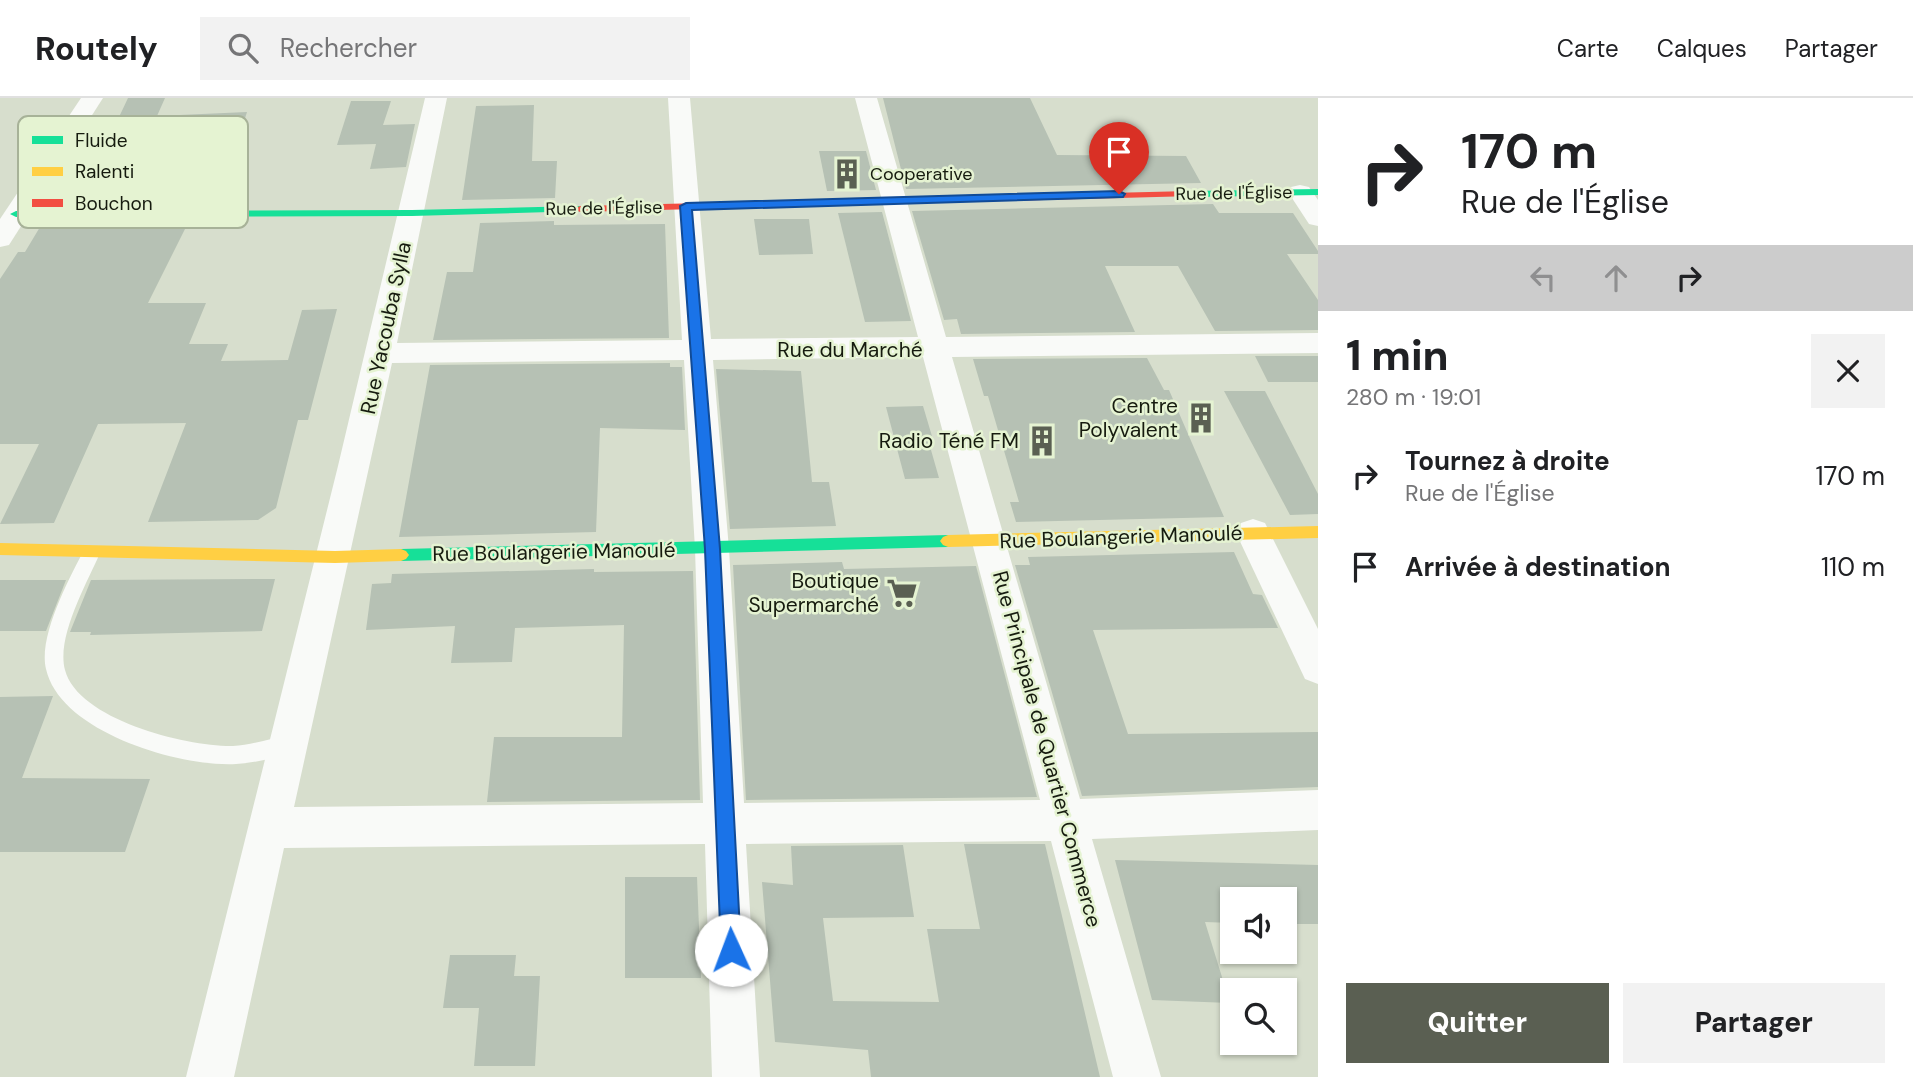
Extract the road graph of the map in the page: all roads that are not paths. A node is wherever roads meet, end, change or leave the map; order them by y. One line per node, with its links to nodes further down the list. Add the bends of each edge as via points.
1 (92, 98): 5 (street)
2 (436, 98): 12 (street, Rue Yacouba Sylla)
3 (680, 98): 8 (street)
4 (866, 98): 7 (street, Rue Principale de Quartier Commerce)
5 (80, 116)
6 (1309, 192): 7 (street, Rue de l'Église); 13 (street)
7 (894, 202): 8 (street, Rue de l'Église); 16 (street, Rue Principale de Quartier Commerce)
8 (686, 206): 12 (street, Rue de l'Église); 17 (street)
9 (18, 211): 10 (street)
10 (16, 214): 14 (street)
11 (248, 214): 12 (street, Rue de l'Église)
12 (412, 214): 18 (street, Rue Yacouba Sylla)
13 (1318, 218)
14 (0, 239)
15 (1318, 343): 16 (street, Rue du Marché)
16 (936, 349): 17 (street, Rue du Marché); 21 (street, Rue Principale de Quartier Commerce)
17 (696, 351): 18 (street, Rue du Marché); 23 (street)
18 (381, 353): 25 (street, Rue Yacouba Sylla)
19 (1318, 532): 20 (street, Rue Boulangerie Manoulé)
20 (1253, 533): 21 (street, Rue Boulangerie Manoulé); 26 (street)
21 (989, 541): 23 (street, Rue Boulangerie Manoulé); 29 (street, Rue Principale de Quartier Commerce)
22 (0, 549): 24 (street, Rue Boulangerie Manoulé)
23 (712, 549): 25 (street, Rue Boulangerie Manoulé); 30 (street)
24 (91, 552): 25 (street, Rue Boulangerie Manoulé); 27 (lane, via 59,626 55,670 71,700 104,723 186,749 232,755)
25 (334, 557): 27 (street, Rue Yacouba Sylla)
26 (1318, 667)
27 (286, 745): 31 (street, Rue Yacouba Sylla)
28 (1318, 810): 29 (street)
29 (1066, 820): 30 (street); 34 (street, Rue Principale de Quartier Commerce)
30 (726, 824): 31 (street); 33 (street)
31 (268, 828): 32 (street, Rue Yacouba Sylla)
32 (210, 1077)
33 (736, 1077)
34 (1137, 1077)

